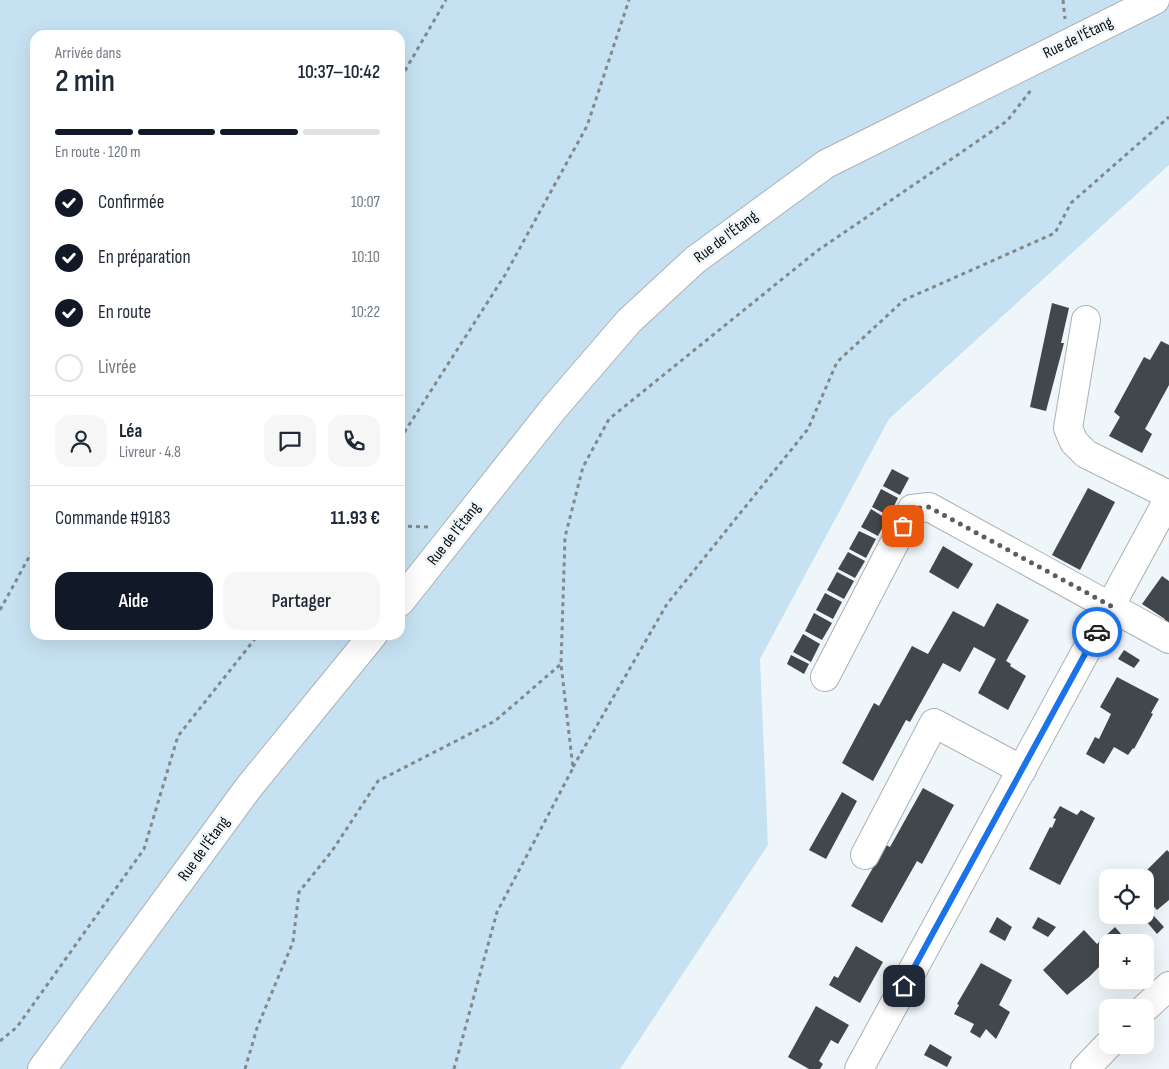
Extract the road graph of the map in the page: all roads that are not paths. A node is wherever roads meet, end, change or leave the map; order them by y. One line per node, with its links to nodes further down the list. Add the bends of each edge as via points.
1 (1155, 0): 4 (street, Rue de l'Étang, via 826,164 695,260 629,321 554,408)
2 (1086, 320): 3 (street, via 1068,428 1074,442 1086,454)
3 (1169, 496): 5 (street)
4 (405, 596)
5 (1111, 606): 6 (street); 8 (street, via 929,507 912,509); 9 (street)
6 (1169, 639)
7 (369, 640): 14 (street, Rue de l'Étang, via 249,787)
8 (825, 677)
9 (1022, 770): 10 (street, via 934,723); 15 (street)
10 (865, 855)
11 (1169, 986): 12 (street)
12 (1154, 1000)
13 (1099, 1054): 16 (street)
14 (42, 1069)
15 (859, 1069)
16 (1085, 1069)

